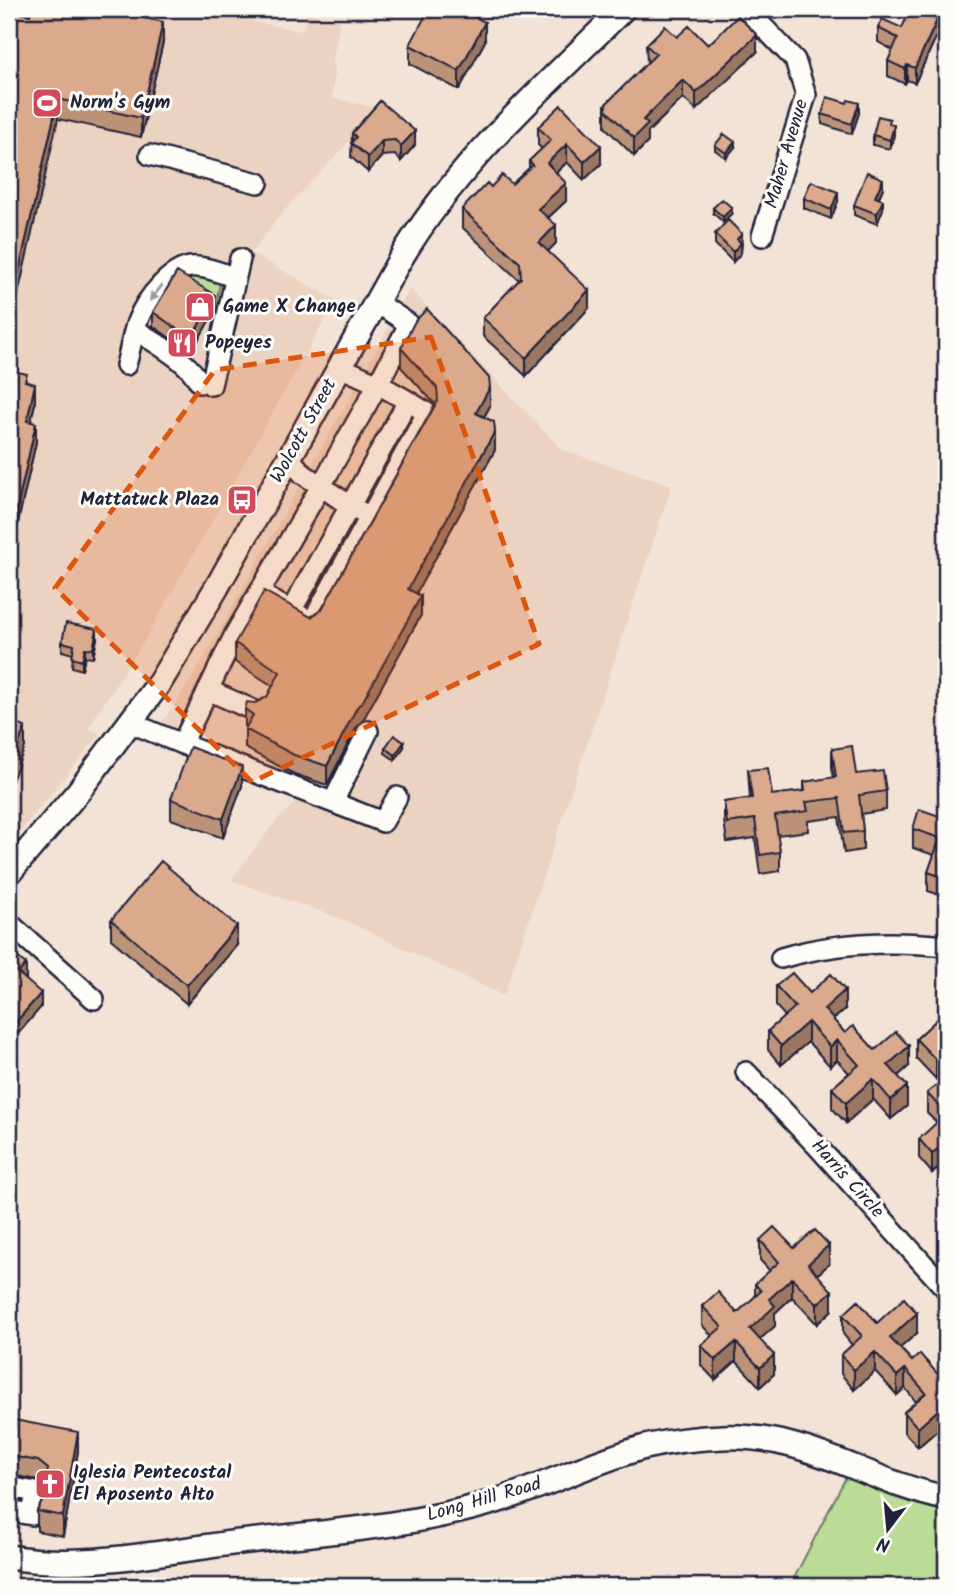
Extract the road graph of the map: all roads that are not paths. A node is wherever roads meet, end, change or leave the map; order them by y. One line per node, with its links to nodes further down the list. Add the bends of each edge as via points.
1 (623, 9): 6 (main road, Wolcott Street, via 455,179 421,225)
2 (746, 9): 5 (street, Maher Avenue, via 795,60 806,95)
3 (150, 155): 4 (street)
4 (258, 183)
5 (762, 236)
6 (376, 302): 9 (main road, Wolcott Street); 10 (street, via 409,324)
7 (135, 329): 7 (street, one-way to 7, via 205,384 238,269 184,267 168,277 142,310); 8 (street)
8 (126, 365)
9 (340, 367): 10 (street); 12 (main road, Wolcott Street)
10 (378, 384): 11 (street); 13 (street)
11 (408, 401): 14 (street); 15 (street, via 427,413)
12 (289, 458): 13 (street); 20 (main road, Wolcott Street, via 181,648)
13 (321, 486): 14 (street); 16 (street)
14 (350, 506): 15 (street); 17 (street)
15 (370, 517): 17 (street, via 312,622)
16 (259, 593): 17 (street); 18 (street)
17 (291, 611)
18 (208, 690): 19 (street); 22 (street)
19 (253, 710)
20 (131, 723): 22 (street); 25 (main road, Wolcott Street)
21 (368, 731): 24 (street)
22 (182, 744): 24 (street)
23 (397, 797): 24 (street, via 383,822)
24 (333, 802)
25 (9, 873)
26 (9, 923): 29 (street)
27 (946, 946): 28 (street, via 861,943)
28 (781, 958)
29 (94, 999)
30 (746, 1072): 31 (street, Harris Circle)
31 (946, 1289)
32 (9, 1487): 34 (street, via 36,1492 32,1515)
33 (946, 1498): 35 (main road, Long Hill Road, via 801,1447 745,1438 706,1438 632,1451 503,1499 434,1517 110,1558 51,1561)
34 (9, 1511)
35 (9, 1557)

